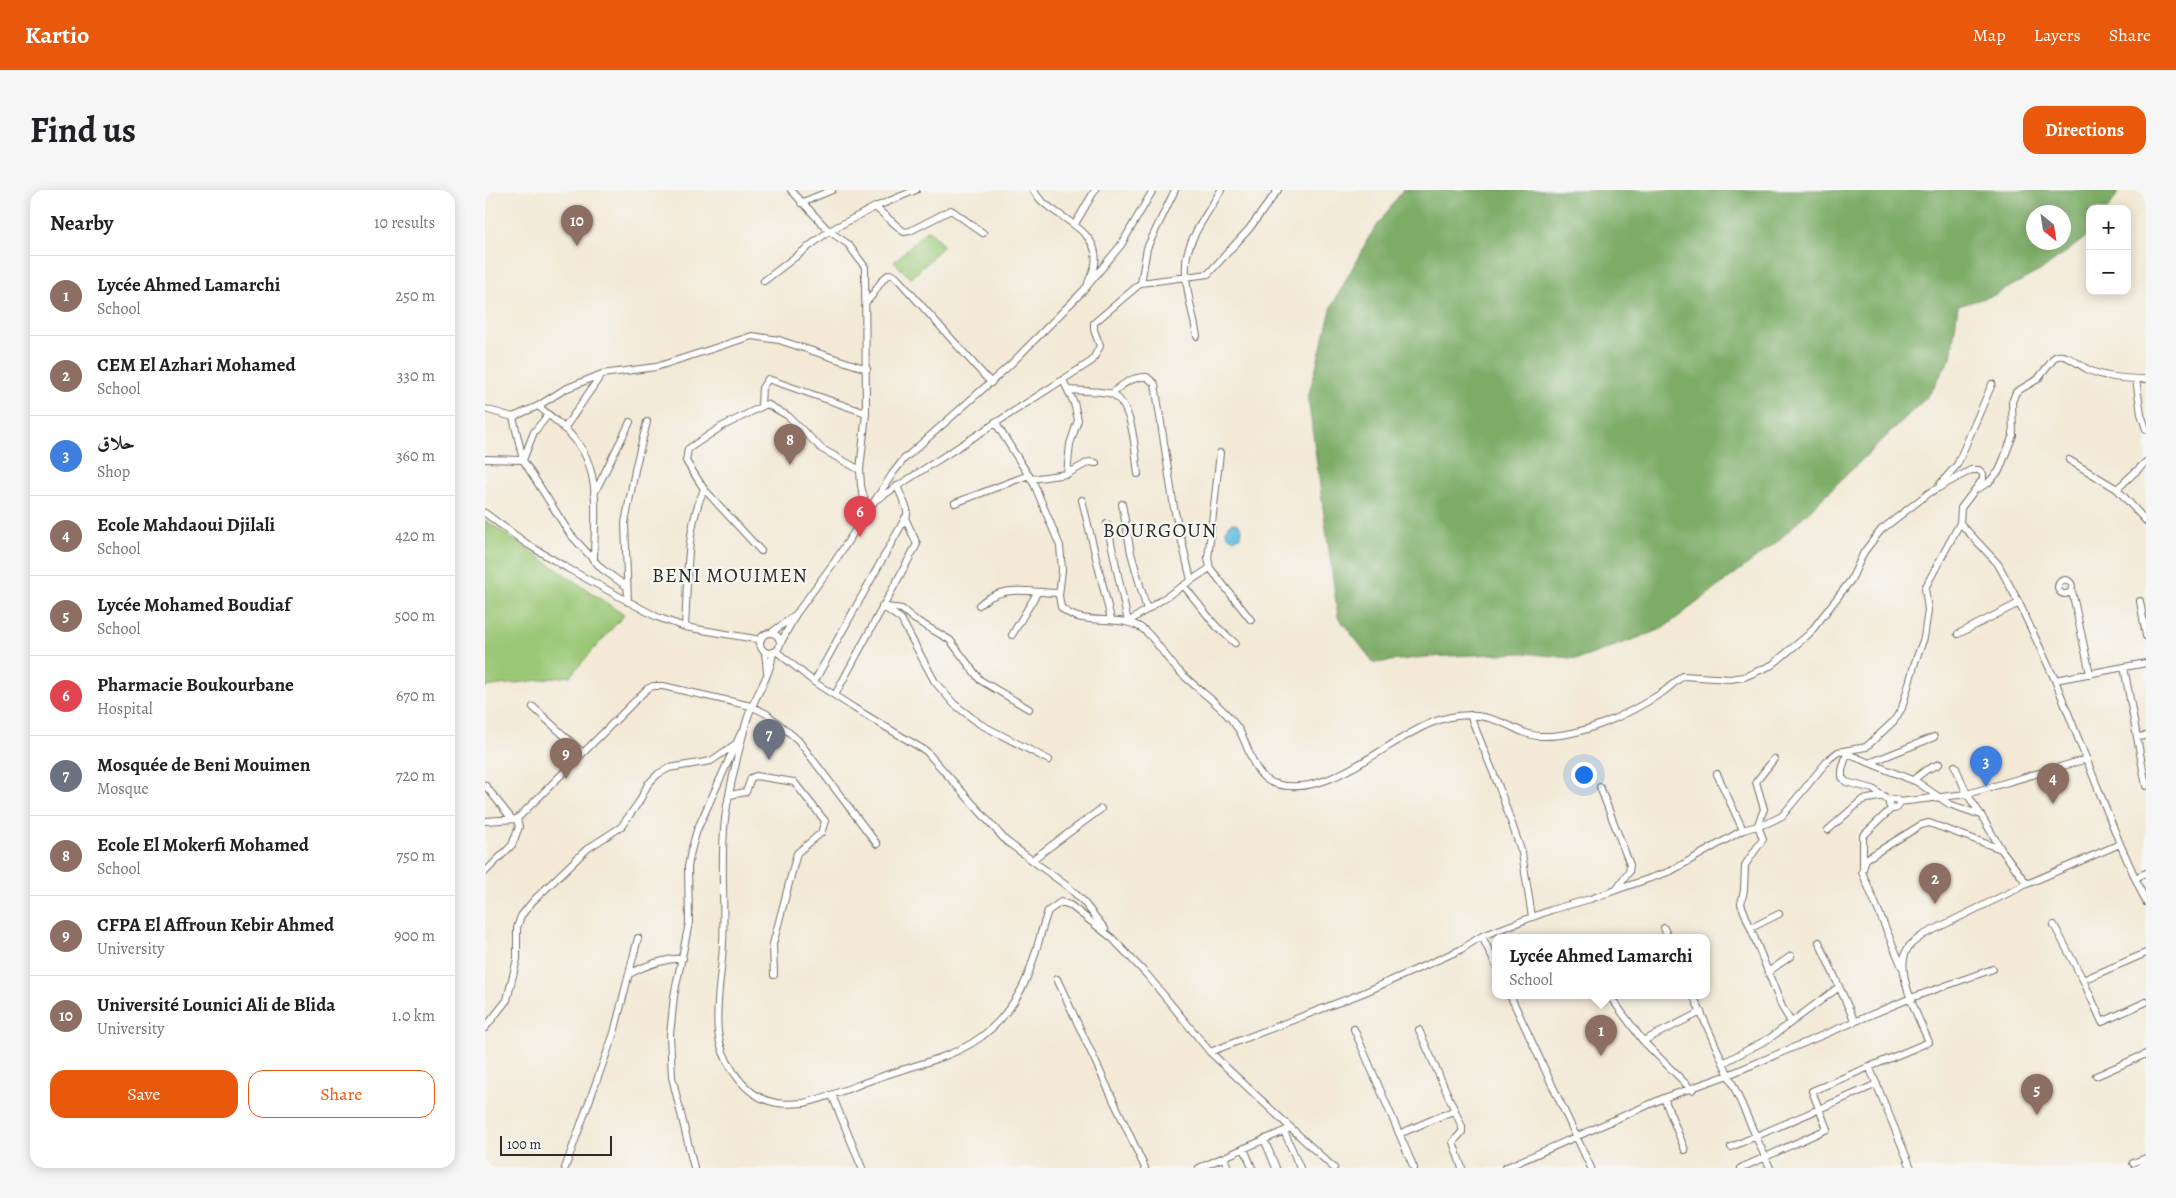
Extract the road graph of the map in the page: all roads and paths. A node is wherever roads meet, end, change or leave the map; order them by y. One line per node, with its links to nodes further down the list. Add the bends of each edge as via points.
1 (791, 190): 10 (street)
2 (832, 190): 10 (street)
3 (916, 190): 11 (street)
4 (1033, 190): 12 (street, via 1042,202)
5 (1095, 190): 12 (street)
6 (1152, 190): 18 (street, via 1125,240)
7 (1175, 190): 17 (street, via 1147,248)
8 (1221, 190): 15 (street, via 1191,245)
9 (1278, 190): 15 (street, via 1249,229 1208,274)
10 (801, 202): 13 (street)
11 (875, 207): 13 (street); 14 (street, via 903,232 951,210)
12 (1075, 224): 18 (street, via 1088,238 1095,254 1095,264)
13 (829, 231): 16 (street); 19 (street, via 848,244 865,267)
14 (983, 233)
15 (1186, 278): 17 (street); 20 (street)
16 (764, 282)
17 (1141, 283): 25 (street, via 1096,319 1093,326 1099,346 1097,354 1087,366)
18 (1086, 288): 26 (street)
19 (866, 302): 21 (street); 26 (street, via 874,296 885,277 890,274 896,277)
20 (1197, 336)
21 (867, 369): 22 (street, via 761,335 744,337 648,369); 33 (street)
22 (602, 374): 30 (street, via 565,389); 39 (street)
23 (2136, 379): 24 (street); 40 (street); 55 (street, via 2094,372 2065,356 2055,357 2038,379 2016,392 2012,402 2013,435 1999,471 1989,483)
24 (2146, 379)
25 (1063, 380): 28 (street); 38 (street)
26 (991, 383): 58 (street, via 905,459)
27 (1992, 384): 52 (street, via 1957,465)
28 (1069, 390): 29 (street); 48 (street, via 1078,420 1070,444)
29 (1111, 394): 49 (street, via 1128,414); 70 (street, via 1136,378 1147,377 1155,384 1174,508)
30 (538, 406): 34 (street); 35 (street)
31 (761, 406): 33 (street, via 762,388 768,379); 47 (street, via 773,406 822,448); 53 (street, via 721,427 689,450 686,461)
32 (485, 409): 35 (street)
33 (866, 414): 47 (street)
34 (548, 415): 39 (street); 43 (street, via 534,432)
35 (513, 417): 43 (street)
36 (630, 422): 56 (street)
37 (647, 422): 71 (street, via 625,523)
38 (995, 422): 50 (street); 51 (street)
39 (564, 428): 56 (street, via 586,456)
40 (2146, 429)
41 (1220, 453): 69 (street, via 1208,558)
42 (485, 459): 43 (street)
43 (523, 460): 68 (street, via 577,544)
44 (2069, 460): 54 (street)
45 (2146, 462): 54 (street)
46 (1096, 463): 48 (street, via 1089,462)
47 (860, 470): 61 (street)
48 (1067, 474): 50 (street)
49 (1138, 474)
50 (1030, 477): 59 (street); 75 (street, via 1059,546 1062,570)
51 (897, 486): 58 (street); 64 (street, via 907,510)
52 (1936, 488): 55 (street, via 1971,470 1979,470 1983,479); 103 (street, via 1881,530 1851,580 1809,634 1759,672 1730,679 1683,676 1663,692 1611,720 1569,735 1532,735 1491,718)
53 (704, 489): 67 (street); 86 (street, via 691,527)
54 (2117, 489): 63 (street)
55 (1974, 490): 65 (street, via 1961,508)
56 (594, 495): 68 (street)
57 (1082, 500): 83 (street)
58 (873, 502): 61 (street)
59 (955, 504)
60 (1121, 504): 81 (street)
61 (867, 510): 82 (street)
62 (485, 513): 77 (street, via 527,544)
63 (2144, 517)
64 (905, 518): 80 (street, via 917,544); 98 (street)
65 (1960, 523): 78 (street, via 1998,564); 109 (street, via 1925,588 1928,610 1925,638 1902,708 1894,721 1866,747)
66 (1107, 524): 85 (street)
67 (761, 551)
68 (594, 560): 71 (street)
69 (1210, 568): 70 (street); 84 (street)
70 (1191, 580): 72 (street)
71 (626, 586): 77 (street)
72 (1184, 586): 81 (street); 92 (street, via 1216,626)
73 (2072, 591): 96 (street)
74 (1037, 593): 75 (street); 79 (street, via 999,592 989,595); 89 (street)
75 (1059, 593): 83 (street, via 1059,602 1065,611 1087,618)
76 (2140, 601): 90 (street)
77 (628, 602): 86 (street)
78 (2019, 603): 88 (street); 97 (street)
79 (979, 604)
80 (882, 606): 99 (street); 102 (street, via 902,609 951,640 980,680); 114 (street, via 901,619 935,682 954,704 980,724)
81 (1147, 610): 85 (street)
82 (796, 614): 87 (street); 93 (street)
83 (1111, 619): 85 (street)
84 (1251, 620)
85 (1129, 622): 103 (street, via 1145,631 1179,671 1222,707 1245,741 1259,773 1272,782 1284,785 1317,783 1432,723)
86 (685, 627): 91 (street)
87 (771, 633): 91 (street); 93 (street, via 778,637)
88 (1958, 634)
89 (1013, 635)
90 (2146, 636)
91 (761, 640): 93 (street, via 761,646)
92 (1235, 643)
93 (773, 650): 98 (street); 100 (street)
94 (2146, 663): 95 (street)
95 (2124, 667): 96 (street); 107 (street)
96 (2089, 674): 97 (street)
97 (2055, 680): 113 (street)
98 (815, 682): 99 (street)
99 (835, 696): 138 (street, via 926,751 985,820)
100 (751, 706): 104 (street); 110 (street, via 653,686); 135 (street, via 791,732)
101 (533, 707): 110 (street)
102 (1029, 709)
103 (1470, 715): 147 (street, via 1522,853)
104 (746, 723): 108 (street); 124 (street)
105 (1934, 736): 115 (street)
106 (2146, 736): 107 (street)
107 (2137, 737): 121 (street)
108 (737, 743): 159 (street, via 697,830 691,851 688,867 689,923); 176 (street, via 711,761 669,768 658,774 621,827 587,849 533,901 521,916 517,928 517,959 507,1000)
109 (1838, 752): 111 (street); 132 (street, via 1818,771 1782,816)
110 (583, 753): 130 (street)
111 (1847, 753): 115 (street); 125 (street, via 1842,770 1846,782 1873,789)
112 (1774, 759): 132 (street, via 1756,782 1764,809)
113 (2087, 759): 123 (street); 136 (street)
114 (1049, 760)
115 (1871, 762): 119 (street)
116 (1939, 764): 119 (street)
117 (1955, 766): 123 (street)
118 (1717, 774): 133 (street)
119 (1913, 780): 126 (street)
120 (485, 785): 130 (street)
121 (2146, 786)
122 (1601, 787): 144 (street, via 1630,865 1626,877)
123 (1967, 794): 126 (street); 129 (street)
124 (730, 795): 164 (street, via 746,792 751,778 756,776 789,781 796,785 825,821 821,833 797,853 773,944); 188 (street, via 725,819 723,944 717,1009 722,1049 748,1089 766,1100 784,1104 804,1103)
125 (1884, 796): 127 (street); 134 (street, via 1862,800)
126 (1938, 796): 127 (street, via 1899,802 1897,808); 129 (street, via 1949,804)
127 (1891, 805): 139 (street, via 1863,836)
128 (1101, 809): 138 (street)
129 (1981, 814): 137 (street)
130 (514, 819): 131 (street); 140 (street, via 519,827 512,846)
131 (485, 821)
132 (1757, 826): 133 (street); 150 (street, via 1763,839 1745,865 1741,904)
133 (1743, 830): 144 (street, via 1671,870)
134 (1828, 830)
135 (877, 844)
136 (2120, 844): 142 (street); 143 (street)
137 (2001, 849): 139 (street, via 1929,823 1871,854); 143 (street)
138 (1032, 860): 154 (street, via 1082,900)
139 (1863, 865): 160 (street, via 1862,872)
140 (485, 872)
141 (2146, 873): 142 (street)
142 (2135, 878): 145 (street)
143 (2027, 884): 160 (street, via 1923,935 1908,947)
144 (1615, 890): 147 (street)
145 (2146, 902)
146 (1779, 914): 150 (street)
147 (1532, 917): 152 (street)
148 (2054, 924): 166 (street)
149 (1664, 928): 151 (street)
150 (1751, 928): 162 (street)
151 (1667, 934)
152 (1482, 936): 158 (street); 180 (street, via 1461,950 1363,993)
153 (638, 938): 163 (street)
154 (1112, 938): 180 (street, via 1148,976); 188 (street, via 1071,905 1061,902 1054,905 1048,911 1031,969 1020,992 989,1030 952,1055)
155 (1819, 942): 167 (street)
156 (2146, 952): 166 (street)
157 (1791, 956): 162 (street)
158 (1492, 957)
159 (683, 958): 163 (street, via 648,964); 205 (street, via 669,1035 671,1077)
160 (1903, 969): 168 (street)
161 (1993, 969): 168 (street)
162 (1768, 972): 174 (street)
163 (629, 974): 204 (street, via 614,1033)
164 (774, 975)
165 (1057, 979): 207 (street)
166 (2083, 980): 172 (street, via 2101,1022)
167 (1839, 987): 174 (street); 175 (street)
168 (1911, 998): 175 (street); 183 (street, via 1929,1042)
169 (1512, 999): 194 (street)
170 (1612, 999): 179 (street)
171 (1695, 999): 173 (street)
172 (2146, 1002)
173 (1701, 1012): 179 (street); 182 (street)
174 (1791, 1022): 182 (street, via 1770,1038)
175 (1855, 1022): 184 (street)
176 (485, 1028)
177 (1354, 1029): 193 (street)
178 (1419, 1030): 191 (street)
179 (1643, 1041): 187 (street)
180 (1210, 1052): 192 (street)
181 (2146, 1054): 185 (street)
182 (1723, 1063): 184 (street)
183 (1869, 1066): 186 (street); 190 (street, via 1811,1091)
184 (1728, 1075): 187 (street); 195 (street)
185 (2096, 1076)
186 (1877, 1084): 190 (street); 220 (street)
187 (1692, 1090): 189 (street)
188 (832, 1095): 206 (street)
189 (1664, 1098): 194 (street); 199 (street)
190 (1819, 1108): 195 (street); 201 (street, via 1827,1129)
191 (1455, 1110): 193 (street); 215 (street, via 1463,1130 1453,1146)
192 (1287, 1129): 196 (street); 212 (street); 213 (street)
193 (1399, 1134): 214 (street)
194 (1577, 1136): 216 (street); 217 (street)
195 (1756, 1136): 197 (street); 201 (street)
196 (1264, 1139): 198 (street); 211 (street)
197 (1731, 1147)
198 (1244, 1148): 200 (street); 210 (street)
199 (1685, 1150)
200 (1224, 1157): 208 (street); 209 (street)
201 (1765, 1157): 218 (street); 219 (street)
202 (2146, 1158): 203 (street)
203 (2133, 1163)
204 (565, 1168)
205 (695, 1168)
206 (862, 1168)
207 (1145, 1168)
208 (1199, 1168)
209 (1228, 1168)
210 (1252, 1168)
211 (1276, 1168)
212 (1300, 1168)
213 (1334, 1168)
214 (1414, 1168)
215 (1462, 1168)
216 (1505, 1168)
217 (1591, 1168)
218 (1741, 1168)
219 (1770, 1168)
220 (1911, 1168)

